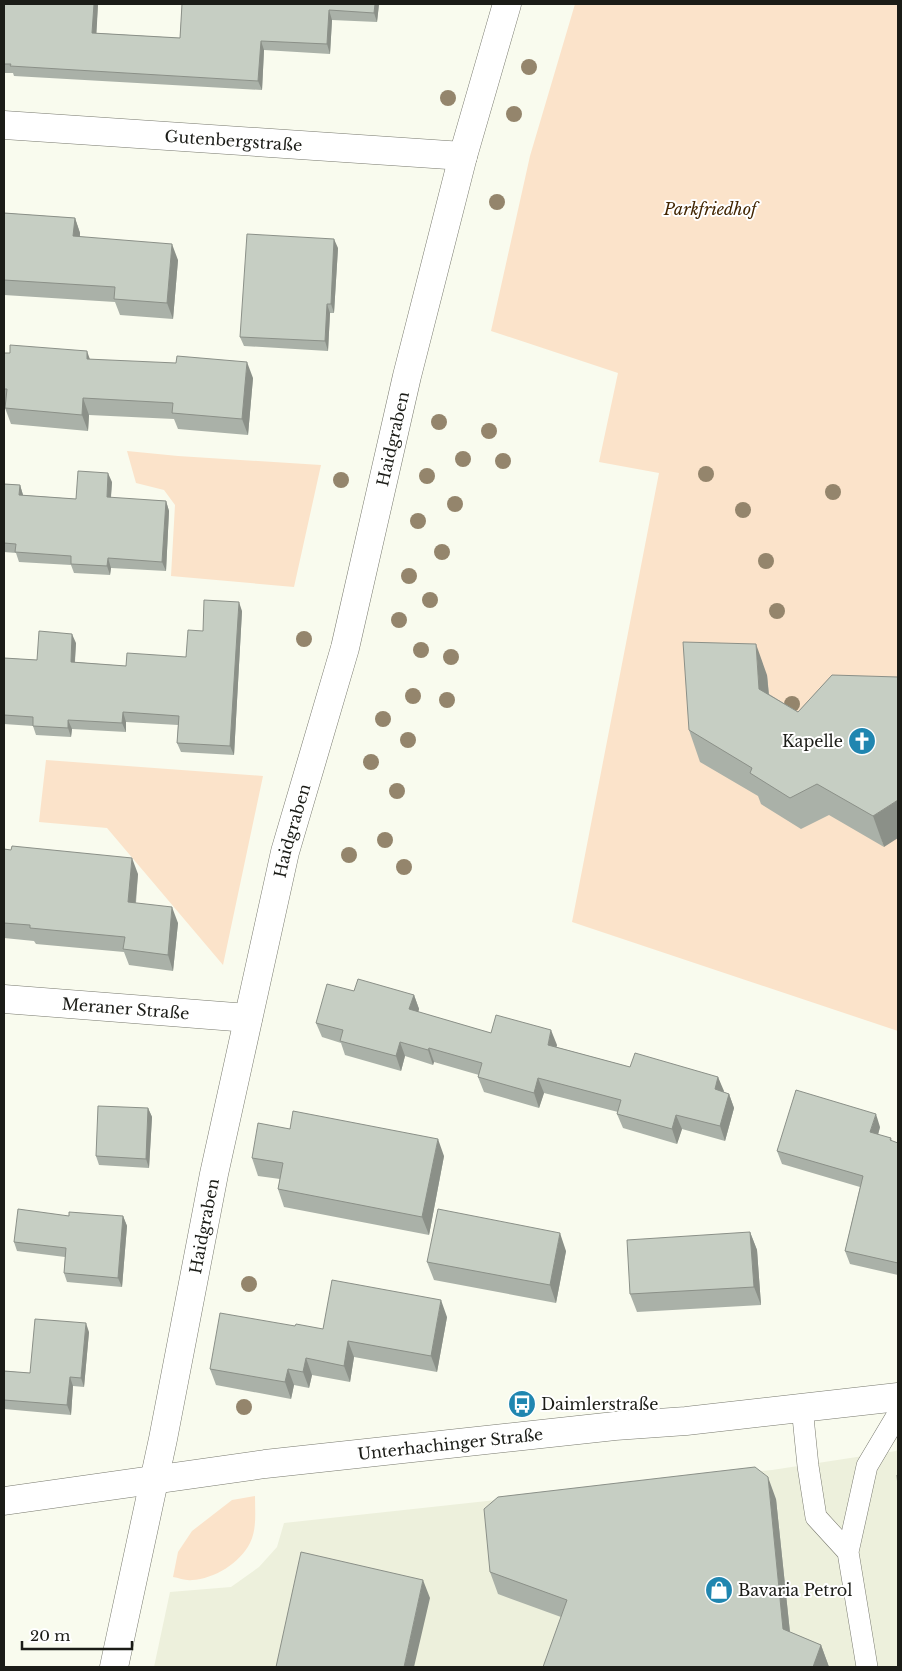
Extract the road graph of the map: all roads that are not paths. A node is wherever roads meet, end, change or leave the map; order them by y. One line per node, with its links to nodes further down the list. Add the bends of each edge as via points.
1 (507, 4): 3 (street, Haidgraben)
2 (4, 125): 3 (street, Gutenbergstraße)
3 (463, 156): 5 (street, Haidgraben, via 407,376 345,648 285,852)
4 (4, 999): 5 (street, Meraner Straße)
5 (248, 1018): 9 (street, Haidgraben)
6 (898, 1397): 7 (street, Unterhachinger Straße)
7 (802, 1408): 9 (street, Unterhachinger Straße, via 265,1464); 11 (lane, via 816,1518)
8 (898, 1414): 11 (lane, via 867,1466)
9 (154, 1479): 10 (street, Unterhachinger Straße); 12 (street, Haidgraben)
10 (4, 1500)
11 (848, 1552): 13 (lane)
12 (114, 1667)
13 (867, 1667)

